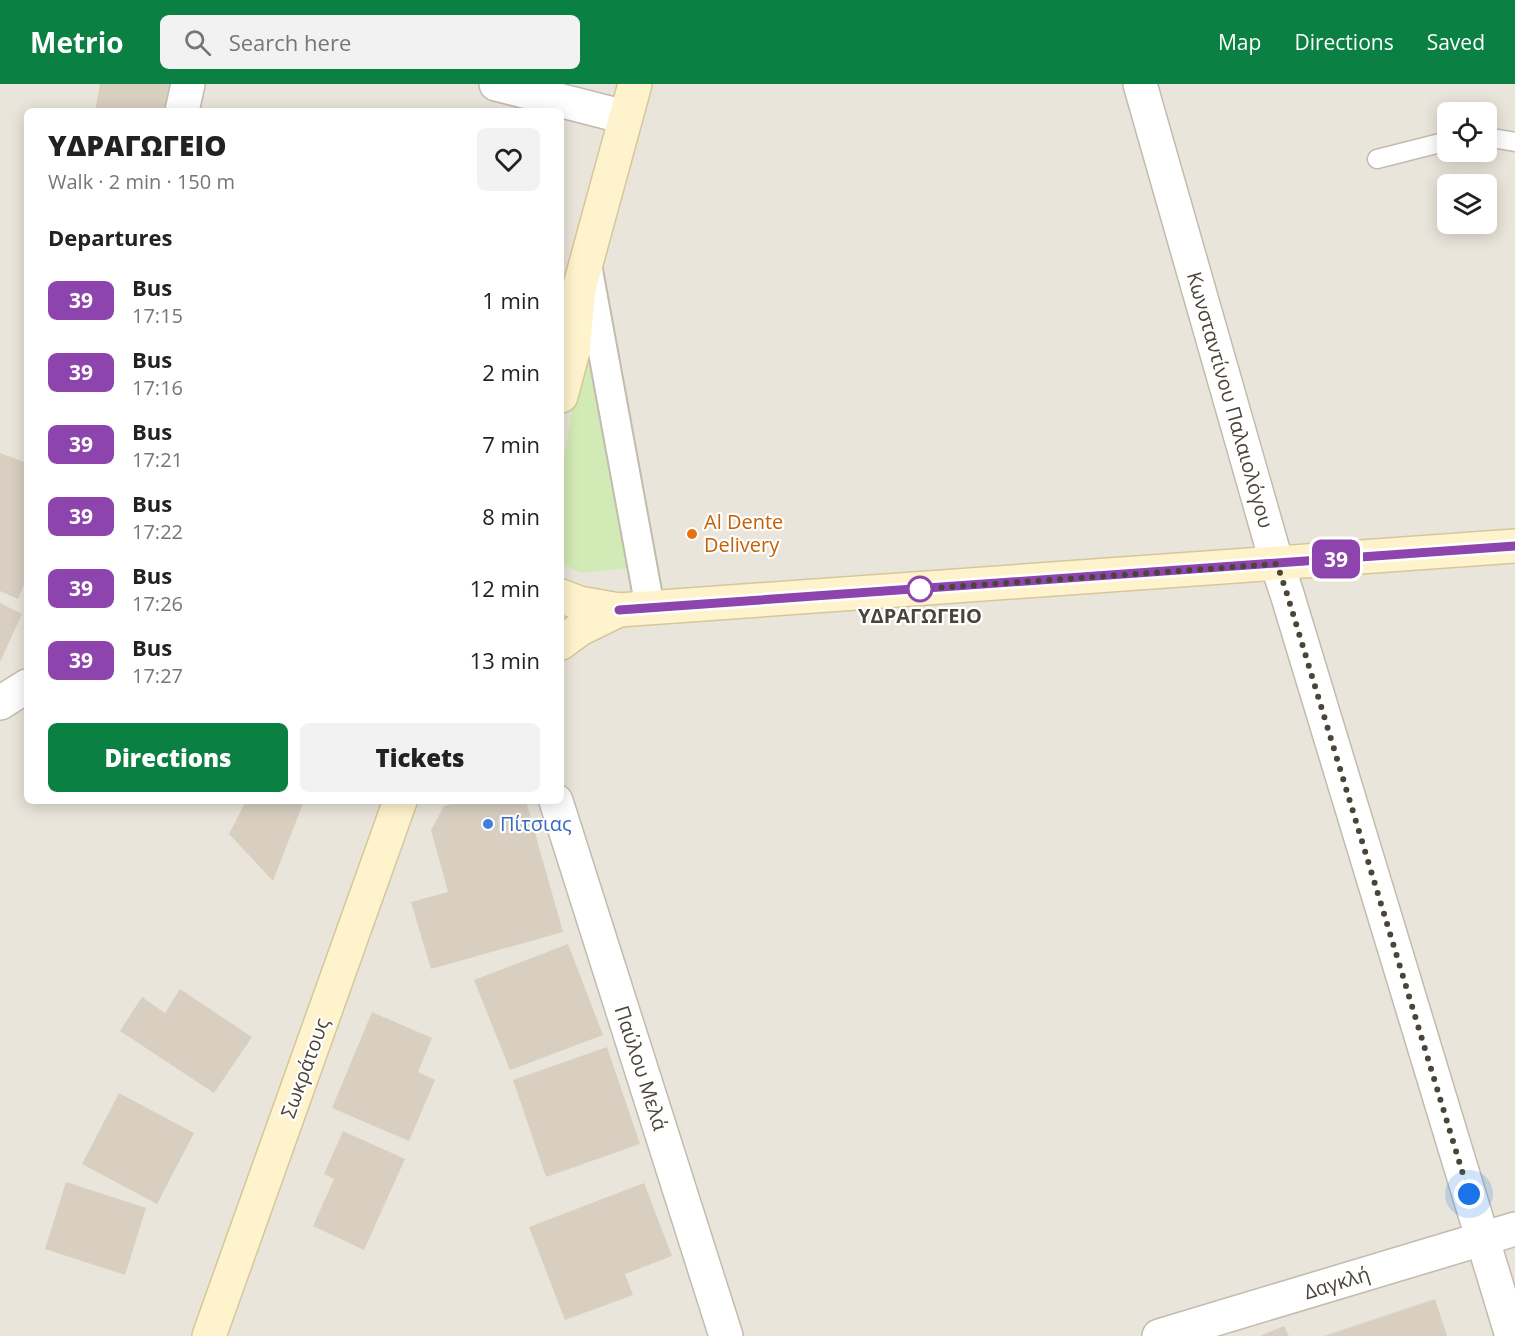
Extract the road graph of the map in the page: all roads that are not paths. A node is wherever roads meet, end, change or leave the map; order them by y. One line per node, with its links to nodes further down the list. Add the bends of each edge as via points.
1 (188, 84): 5 (street)
2 (496, 84): 6 (street)
3 (635, 84): 6 (main road)
4 (1140, 84): 15 (street, Κωνσταντίνου Παλαιολόγου)
5 (183, 108)
6 (625, 117): 11 (main road)
7 (1497, 139): 8 (lane)
8 (1515, 142)
9 (1437, 144): 10 (lane)
10 (1377, 159)
11 (583, 275): 12 (main road); 13 (main road, via 573,351); 17 (street)
12 (564, 315)
13 (564, 385)
14 (1515, 546): 15 (main road)
15 (1277, 564): 17 (main road); 24 (street, Κωνσταντίνου Παλαιολόγου)
16 (564, 597): 17 (main road, via 579,603)
17 (634, 609): 18 (main road, via 580,629)
18 (564, 641)
19 (24, 688): 20 (street)
20 (0, 703)
21 (399, 804): 25 (main road, Σωκράτους)
22 (557, 804): 26 (street, Παύλου Μελά)
23 (1515, 1229): 24 (street, Δαγκλή)
24 (1482, 1239): 27 (street, Δαγκλή); 28 (street, Κωνσταντίνου Παλαιολόγου)
25 (209, 1336)
26 (726, 1336)
27 (1159, 1336)
28 (1512, 1336)

